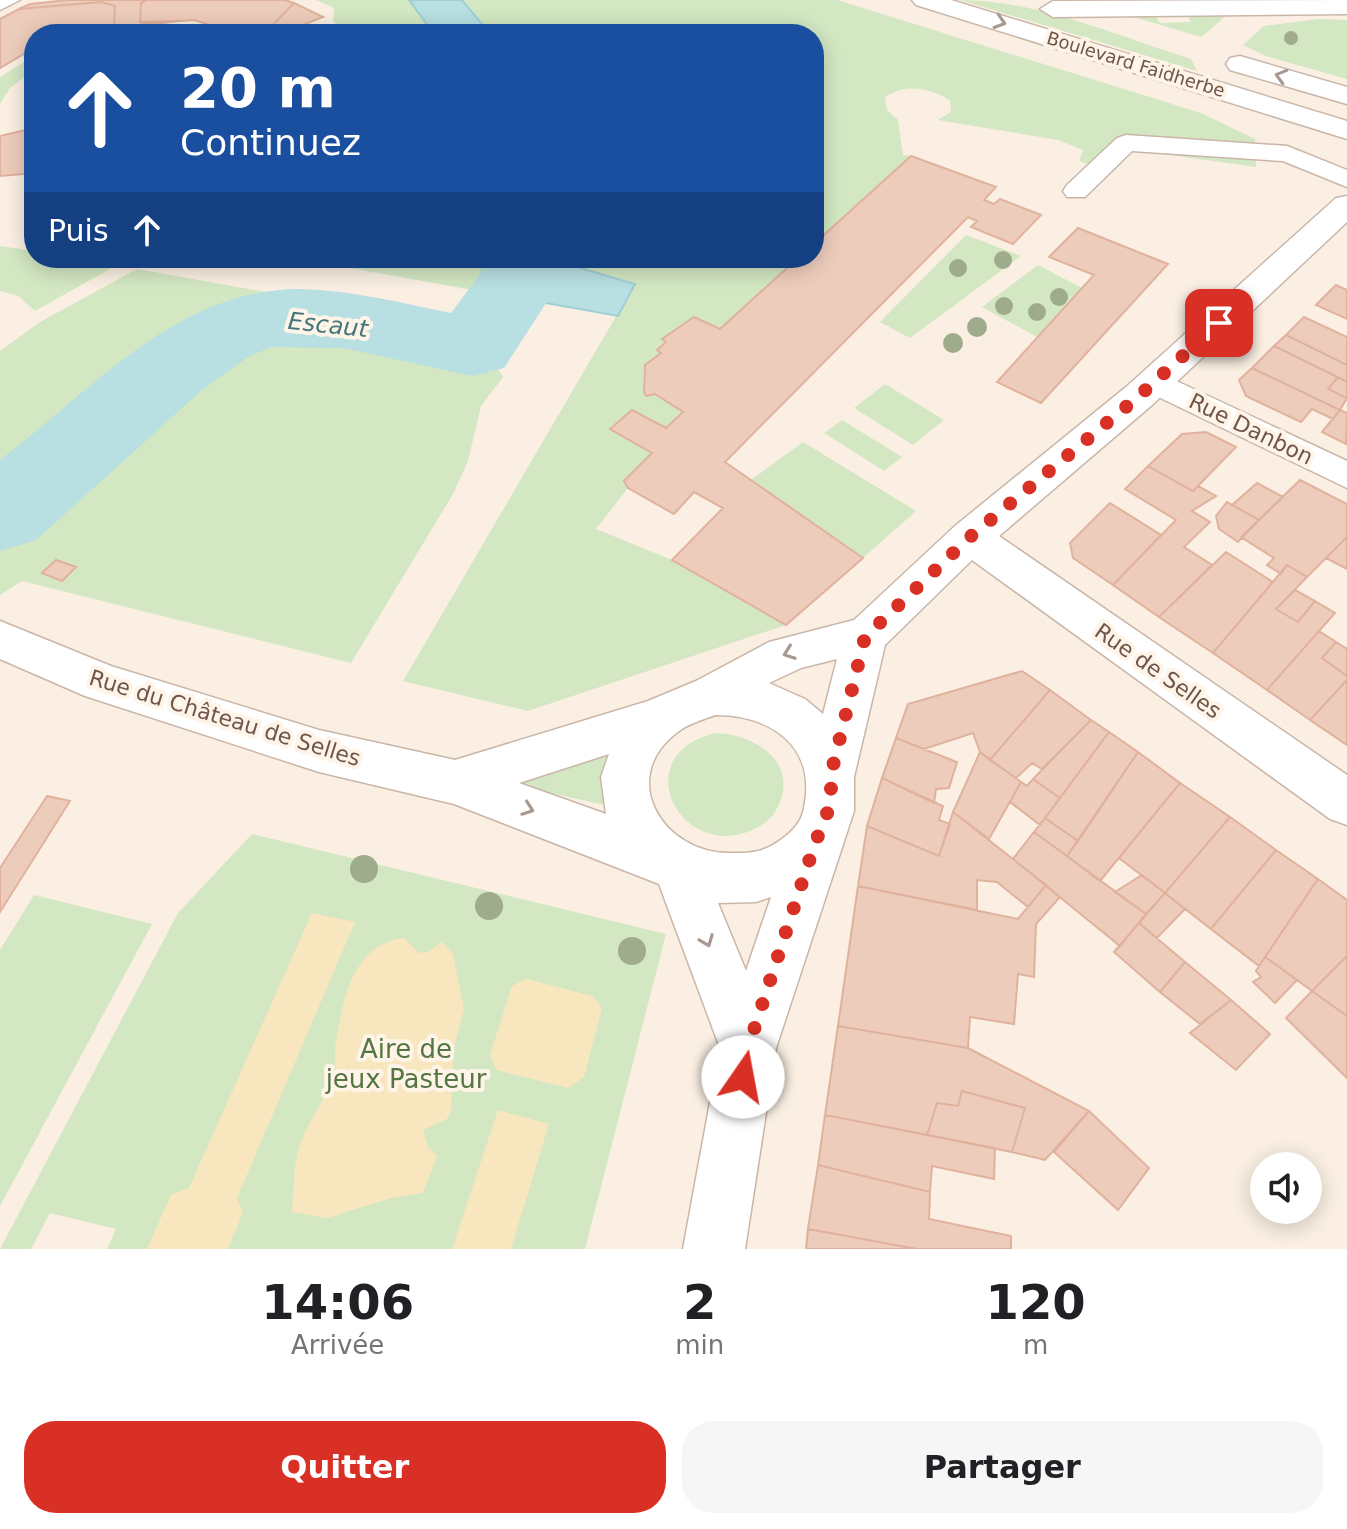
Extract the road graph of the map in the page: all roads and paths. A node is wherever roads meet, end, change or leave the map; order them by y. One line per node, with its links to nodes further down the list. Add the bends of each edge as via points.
1 (9, 0): 3 (lane)
2 (925, 0): 9 (street, Boulevard Faidherbe, one-way to 9)
3 (0, 3)
4 (1201, 4): 5 (street); 7 (street, Boulevard Faidherbe, via 1043,6)
5 (1265, 6): 6 (street); 8 (street, via 1235,20)
6 (1347, 9)
7 (1141, 35)
8 (1218, 47): 9 (street); 10 (street, Boulevard Faidherbe, one-way to 8)
9 (1241, 96): 11 (street, Boulevard Faidherbe); 14 (street)
10 (1347, 96)
11 (1280, 108): 12 (street); 13 (street, Boulevard Faidherbe)
12 (1347, 117)
13 (1347, 130)
14 (1347, 156)
15 (1347, 179): 16 (lane, via 1287,154 1126,143)
16 (1076, 191)
17 (1347, 205): 18 (street)
18 (1155, 382): 19 (lane, Rue Danbon); 20 (street)
19 (1347, 476)
20 (970, 537): 21 (street); 27 (street, Rue de Selles)
21 (865, 637): 23 (street, one-way to 23, via 823,641 756,665); 25 (street)
22 (0, 639): 26 (street, Rue du Château de Selles, via 101,682 261,733)
23 (712, 695): 24 (street, via 682,703); 25 (street, via 744,695 787,713 820,746)
24 (656, 719): 26 (street); 29 (street, via 635,743 625,773 626,805 640,836)
25 (831, 774): 28 (street, via 827,819)
26 (455, 782): 29 (street, Rue du Château de Selles, one-way to 29)
27 (1347, 803)
28 (816, 840): 29 (street, via 783,867 740,880 709,879); 30 (street)
29 (672, 865): 30 (street, one-way to 30)
30 (748, 1048): 31 (street)
31 (714, 1249)

